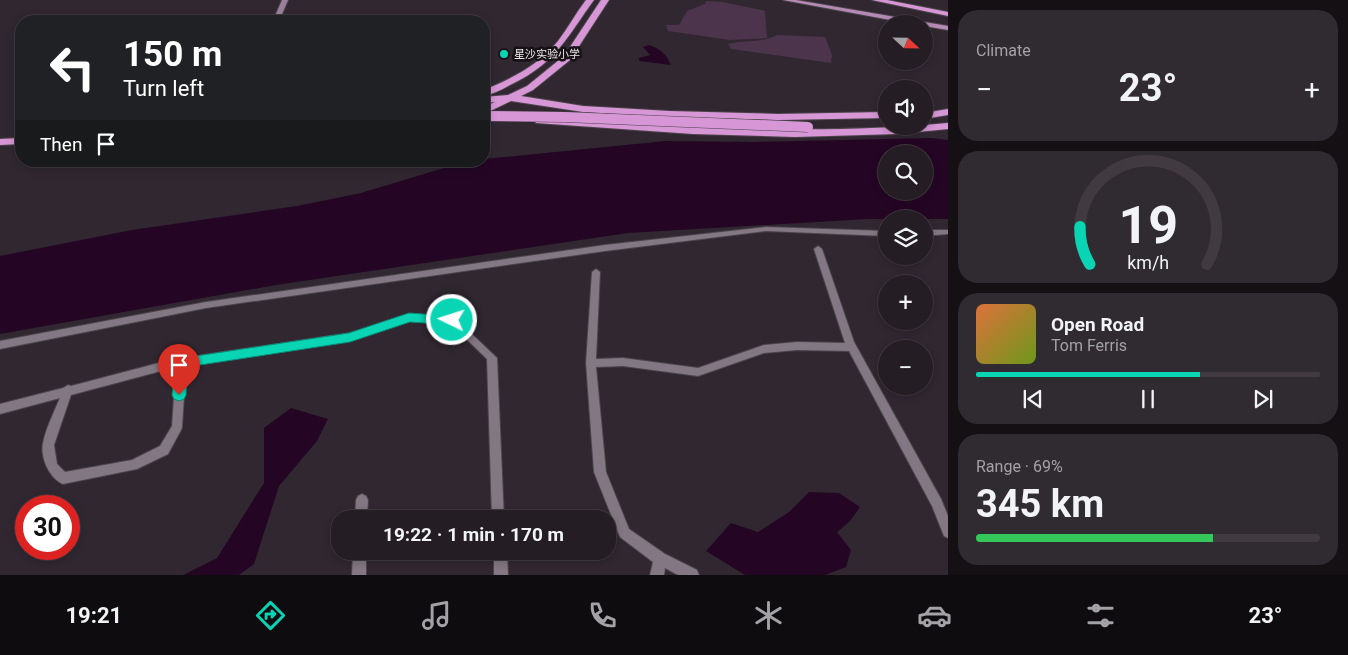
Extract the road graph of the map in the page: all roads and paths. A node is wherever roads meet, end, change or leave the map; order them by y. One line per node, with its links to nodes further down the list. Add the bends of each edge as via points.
1 (286, 0): 11 (street)
2 (292, 0): 12 (street)
3 (590, 0): 17 (highway, via 554,51 519,77)
4 (605, 0): 16 (highway, via 566,58)
5 (777, 0): 13 (main road)
6 (786, 0): 15 (main road)
7 (794, 0): 15 (main road)
8 (875, 0): 9 (highway)
9 (896, 2): 10 (highway)
10 (948, 12)
11 (279, 15)
12 (286, 15)
13 (878, 18)
14 (933, 27): 15 (main road)
15 (948, 28)
16 (536, 84): 18 (highway); 20 (highway, via 534,87 539,95)
17 (490, 90)
18 (510, 98): 19 (highway); 20 (highway); 21 (highway)
19 (490, 99)
20 (568, 108): 26 (highway, via 730,117)
21 (490, 110)
22 (948, 111): 23 (highway)
23 (933, 113)
24 (490, 114): 30 (highway, bridge, via 710,126)
25 (490, 115): 32 (highway, via 524,120 762,132 869,132)
26 (878, 116)
27 (878, 120): 30 (highway)
28 (948, 120): 29 (highway)
29 (933, 122)
30 (806, 125): 31 (highway)
31 (878, 125)
32 (948, 126)
33 (15, 131): 34 (highway)
34 (0, 132)
35 (15, 136): 36 (highway)
36 (0, 137)
37 (15, 141): 38 (highway)
38 (0, 142)
39 (15, 146): 40 (highway)
40 (0, 147)
41 (948, 232): 42 (street)
42 (933, 233)
43 (878, 234): 46 (street, via 766,229 605,248 206,305)
44 (818, 249): 47 (street)
45 (596, 272): 49 (street)
46 (0, 345)
47 (851, 347): 49 (street, via 764,349 698,372 624,362); 55 (street, via 937,503)
48 (181, 362): 50 (street); 50 (street, via 177,427 164,450 133,465 63,478 52,467 48,445); 54 (street, via 350,337 409,317 452,320 492,358)
49 (591, 363): 56 (street, via 600,472 624,533)
50 (68, 389): 51 (street)
51 (0, 409)
52 (362, 500): 53 (street)
53 (362, 510)
54 (498, 510)
55 (948, 532)
56 (660, 559): 61 (street); 62 (street)
57 (360, 560): 59 (street)
58 (500, 560): 60 (street)
59 (360, 575)
60 (500, 575)
61 (657, 575)
62 (692, 575)

